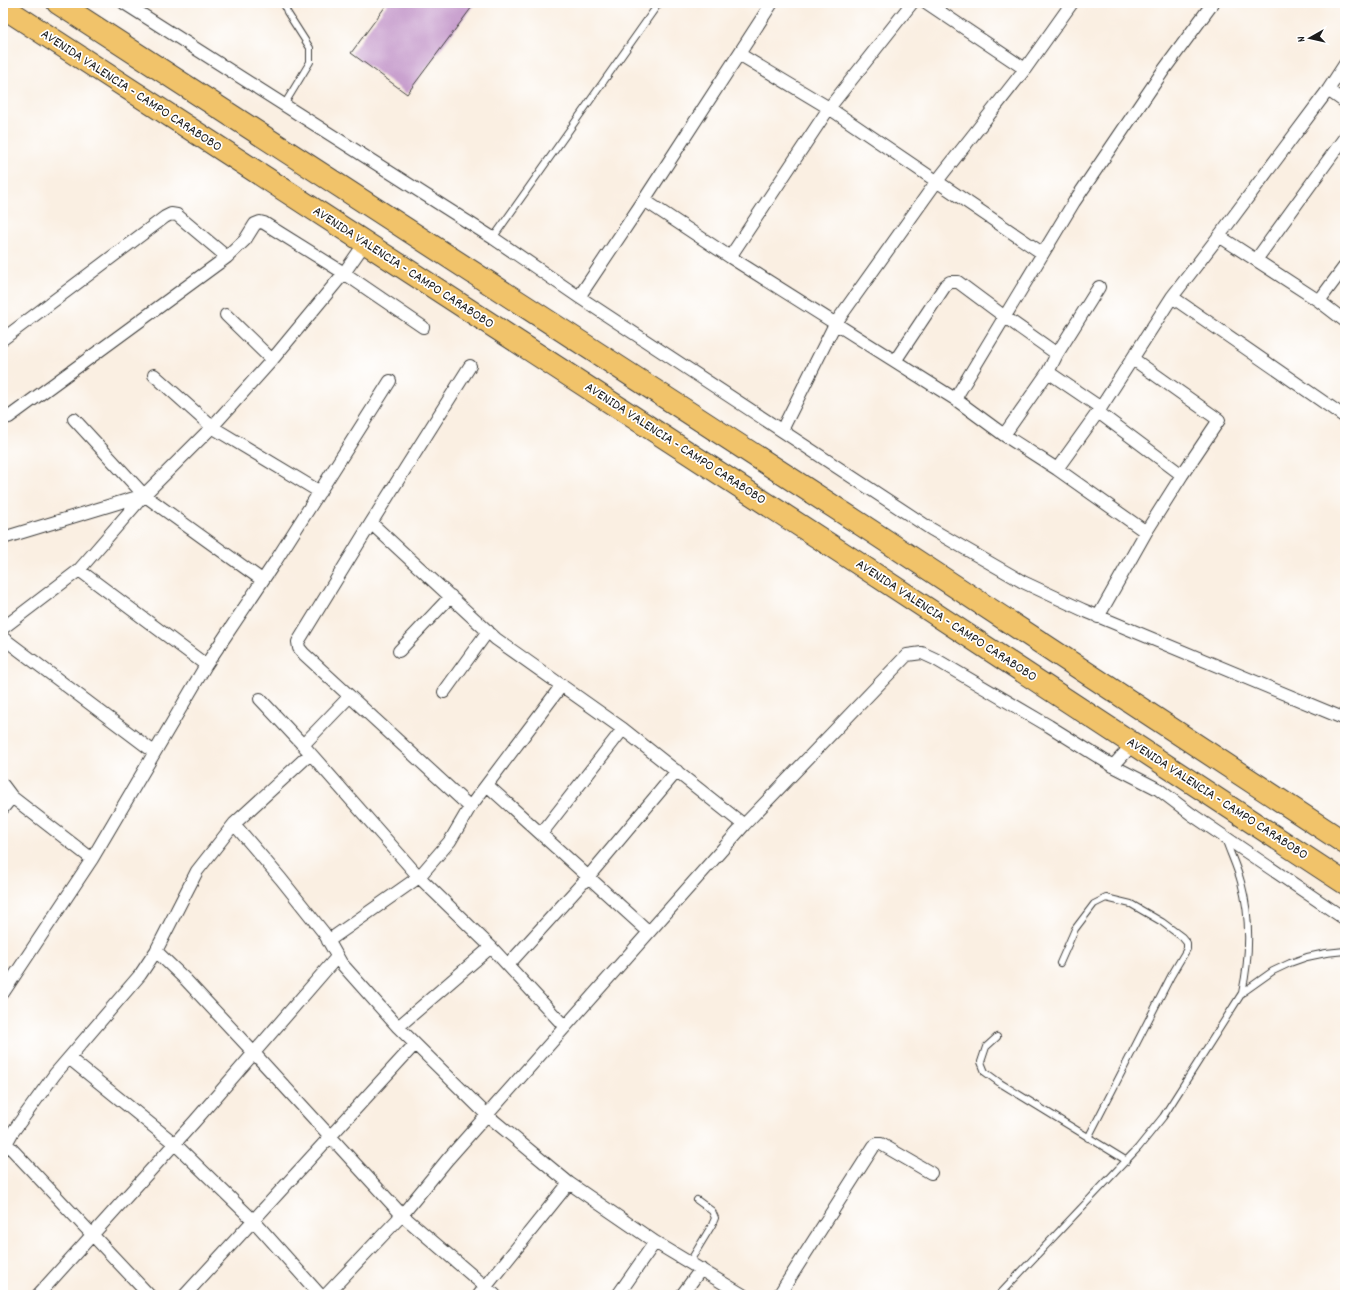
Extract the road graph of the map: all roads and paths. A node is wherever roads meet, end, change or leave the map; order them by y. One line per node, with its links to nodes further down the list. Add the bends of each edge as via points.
1 (58, 3): 92 (highway, via 861,524)
2 (124, 3): 16 (street)
3 (284, 3): 16 (lane, via 310,48 310,62)
4 (659, 3): 22 (lane)
5 (772, 3): 11 (street)
6 (912, 3): 17 (street)
7 (927, 3): 13 (street)
8 (1072, 3): 13 (street)
9 (1213, 3): 24 (street, via 1127,124)
10 (3, 7): 23 (highway, AVENIDA VALENCIA - CAMPO CARABOBO)
11 (738, 54): 17 (street); 20 (street)
12 (1345, 64): 14 (street)
13 (1025, 69): 19 (street)
14 (1328, 90): 15 (street); 21 (street)
15 (1345, 102)
16 (284, 105): 22 (street)
17 (829, 108): 19 (street); 26 (street)
18 (1345, 137): 27 (street)
19 (937, 181): 24 (street); 37 (street)
20 (644, 200): 26 (street); 31 (street)
21 (1219, 236): 27 (street); 32 (street)
22 (493, 238): 31 (street)
23 (365, 243): 29 (street); 78 (highway, AVENIDA VALENCIA - CAMPO CARABOBO)
24 (1042, 253): 35 (street)
25 (227, 257): 29 (street, via 245,240 255,224 260,222); 39 (street, via 176,215 171,214); 51 (street, via 9,417)
26 (730, 257): 37 (street)
27 (1256, 260): 33 (street)
28 (1345, 266): 33 (street)
29 (344, 273): 38 (street); 42 (street)
30 (1098, 287): 40 (street)
31 (579, 297): 54 (street)
32 (1172, 297): 41 (street); 50 (street)
33 (1319, 301): 36 (street)
34 (226, 315): 42 (street)
35 (1005, 317): 40 (street); 43 (street, via 958,282 950,282); 48 (street)
36 (1345, 321)
37 (835, 324): 43 (street); 54 (street)
38 (423, 326)
39 (3, 339)
40 (1057, 354): 45 (street)
41 (1133, 359): 49 (street); 57 (street, via 1219,420)
42 (272, 360): 53 (street)
43 (895, 361): 48 (street)
44 (470, 366): 60 (street)
45 (1048, 372): 49 (street); 55 (street)
46 (154, 375): 53 (street)
47 (390, 380): 58 (street)
48 (955, 399): 55 (street)
49 (1100, 410): 56 (street); 57 (street)
50 (1345, 417)
51 (3, 418)
52 (74, 419): 59 (street)
53 (212, 428): 58 (street); 59 (street)
54 (782, 430): 66 (street, via 932,529 1023,582)
55 (1004, 435): 56 (street)
56 (1057, 469): 61 (street)
57 (1182, 475): 61 (street)
58 (320, 492): 64 (street)
59 (144, 495): 62 (street); 63 (street); 64 (street)
60 (371, 523): 65 (street); 74 (street, via 298,642 304,654)
61 (1146, 532): 66 (street)
62 (3, 538)
63 (79, 570): 67 (street); 71 (street)
64 (262, 580): 71 (street)
65 (451, 596): 68 (street); 70 (street)
66 (1098, 616): 76 (street)
67 (3, 628)
68 (488, 631): 72 (street); 73 (street)
69 (3, 638): 80 (street)
70 (399, 651)
71 (206, 665): 80 (street)
72 (562, 685): 77 (street); 84 (street)
73 (444, 692)
74 (350, 696): 79 (street); 86 (street)
75 (260, 699): 79 (street)
76 (1345, 719)
77 (623, 730): 82 (street); 90 (street)
78 (1133, 744): 81 (street); 96 (highway, AVENIDA VALENCIA - CAMPO CARABOBO)
79 (306, 749): 88 (street); 94 (street)
80 (154, 752): 93 (street)
81 (1113, 766): 89 (street, via 935,659 922,653 907,655); 91 (street, via 1158,790)
82 (677, 771): 89 (street); 95 (street)
83 (3, 785): 85 (street)
84 (487, 785): 86 (street); 90 (street)
85 (12, 797): 87 (street); 93 (street)
86 (470, 807): 94 (street, via 450,841)
87 (3, 808)
88 (234, 824): 99 (street, via 281,879); 101 (street, via 197,871)
89 (744, 825): 98 (street)
90 (541, 834): 95 (street)
91 (1224, 837): 97 (street); 107 (lane, via 1241,882 1248,918 1248,956)
92 (1345, 843)
93 (92, 859): 106 (street)
94 (419, 877): 99 (street); 100 (street)
95 (588, 877): 98 (street); 105 (street)
96 (1345, 883)
97 (1345, 919)
98 (649, 932): 109 (street)
99 (328, 941): 103 (street)
100 (491, 947): 105 (street); 108 (street)
101 (156, 951): 112 (street); 113 (street, via 140,975)
102 (1345, 951): 107 (lane, via 1314,956 1290,964 1273,971)
103 (337, 956): 108 (street); 112 (street)
104 (1060, 963): 116 (lane, via 1075,929 1094,904 1106,898 1131,904 1162,922 1187,943 1188,950)
105 (508, 965): 109 (street)
106 (5, 986)
107 (1242, 993): 119 (lane, via 1163,1117)
108 (398, 1027): 111 (street)
109 (566, 1027): 114 (street)
110 (997, 1037): 116 (lane, via 986,1047 981,1062 985,1072)
111 (415, 1044): 114 (street); 115 (street)
112 (254, 1053): 115 (street); 117 (street)
113 (69, 1058): 117 (street); 118 (street)
114 (487, 1115): 121 (street); 123 (street)
115 (330, 1137): 123 (street); 124 (street)
116 (1088, 1138): 119 (lane)
117 (175, 1144): 124 (street); 125 (street)
118 (5, 1146): 125 (street)
119 (1127, 1161): 139 (lane)
120 (930, 1174): 138 (street, via 881,1144 874,1146)
121 (569, 1183): 126 (street); 129 (street)
122 (697, 1200): 127 (lane, via 712,1211 715,1218)
123 (402, 1215): 129 (street); 134 (street)
124 (253, 1220): 132 (street); 133 (street)
125 (92, 1235): 130 (street); 131 (street)
126 (655, 1242): 127 (street); 135 (street)
127 (689, 1263): 128 (street)
128 (701, 1269): 136 (street); 137 (street)
129 (486, 1293)
130 (38, 1295)
131 (149, 1295)
132 (185, 1295)
133 (320, 1295)
134 (326, 1295)
135 (618, 1295)
136 (682, 1295)
137 (743, 1295)
138 (779, 1295)
139 (999, 1295)

